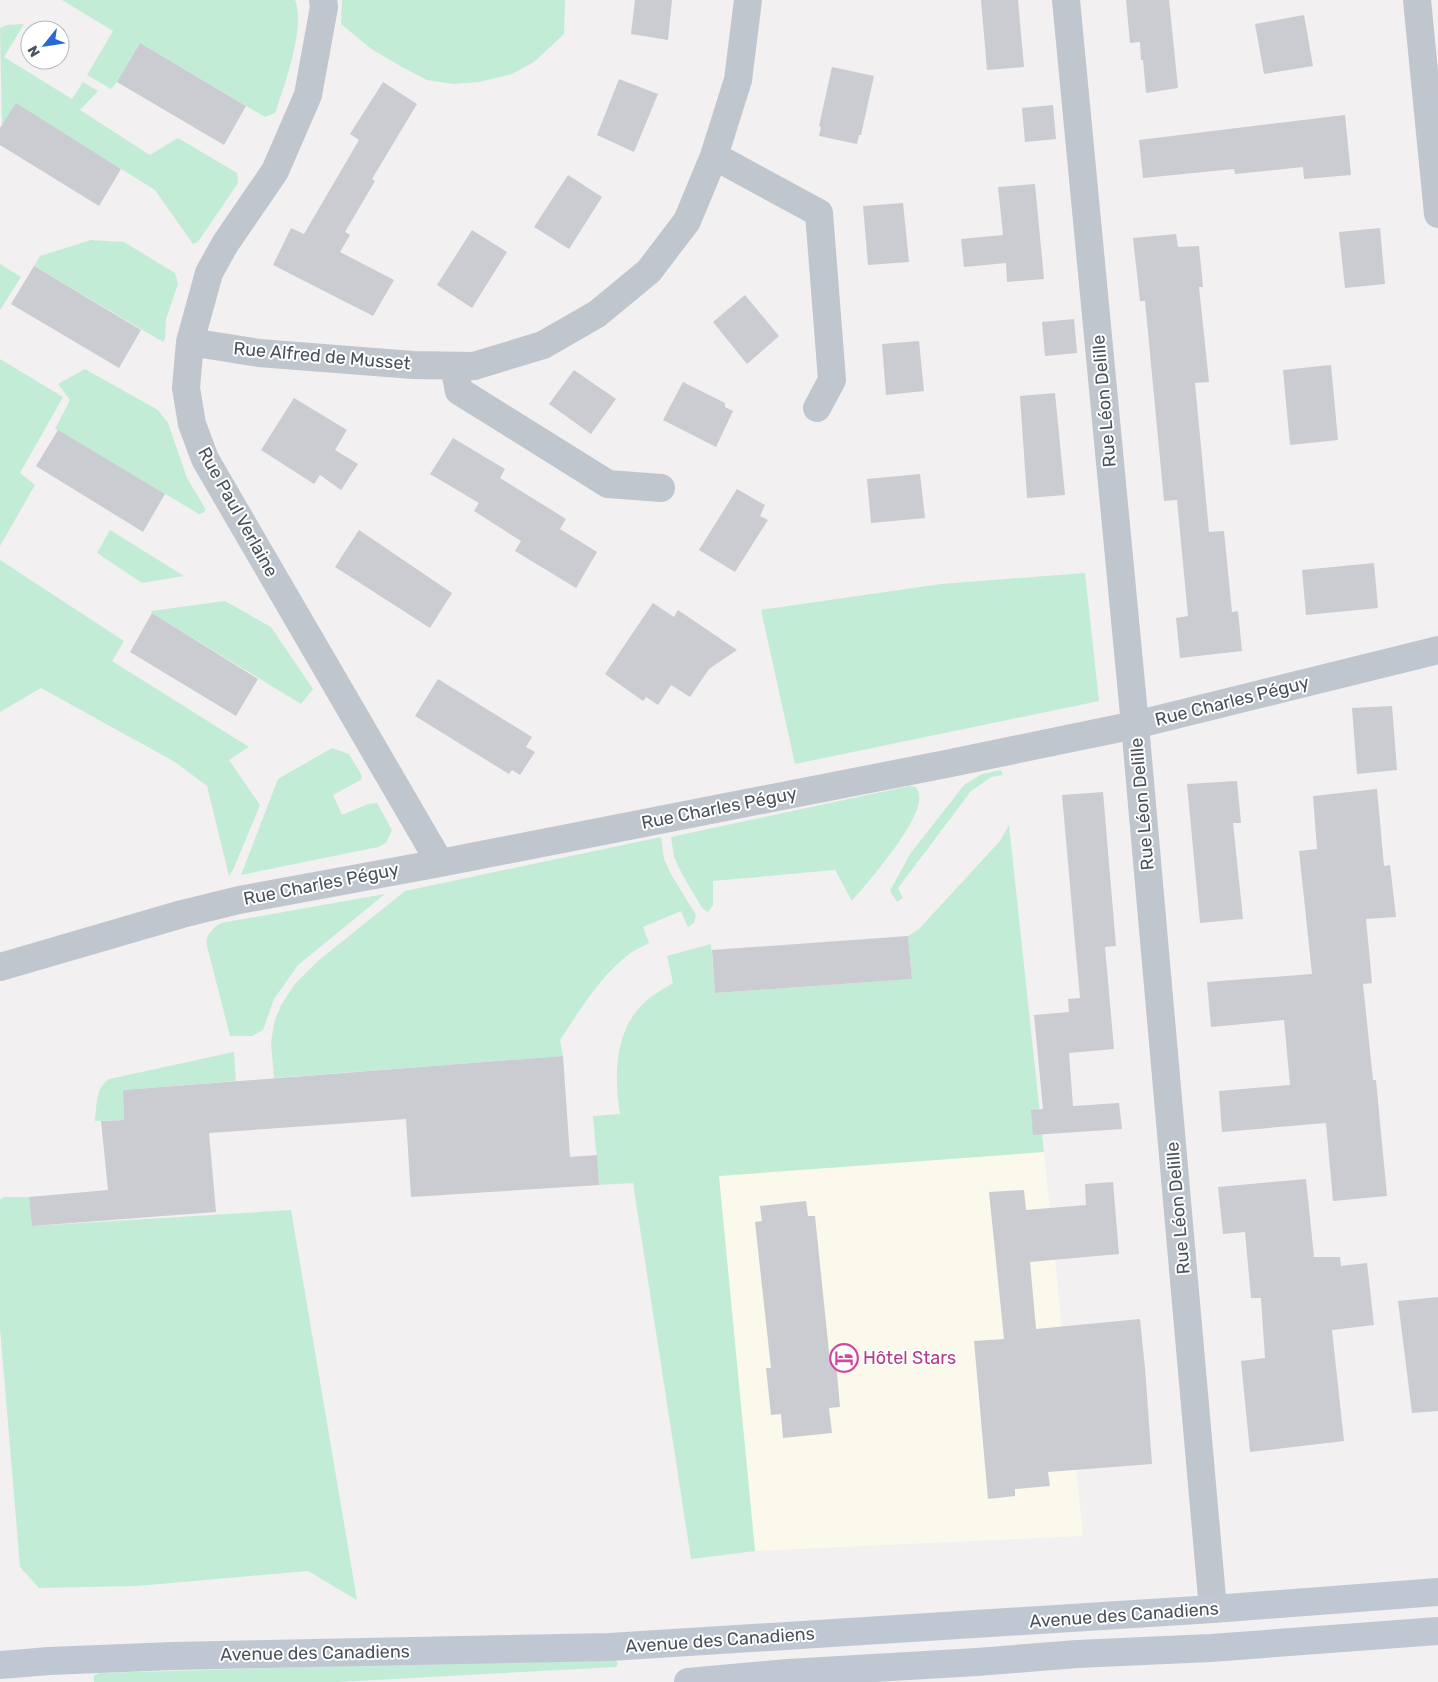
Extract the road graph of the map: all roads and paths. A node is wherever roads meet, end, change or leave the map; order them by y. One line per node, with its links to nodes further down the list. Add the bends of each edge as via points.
1 (323, 0): 7 (street, Rue Paul Verlaine, via 308,95 275,172 209,273)
2 (748, 0): 5 (street, Rue Alfred de Musset, via 738,80)
3 (1066, 0): 12 (street, Rue Léon Delille)
4 (1417, 0): 6 (street)
5 (714, 156): 8 (street, Rue Alfred de Musset, via 687,221 649,271 612,302 542,345 474,366); 9 (street, via 819,213 832,380)
6 (1438, 214)
7 (190, 342): 8 (street, Rue Alfred de Musset, via 259,353); 13 (street, Rue Paul Verlaine, via 186,388 192,424 205,459)
8 (454, 366): 10 (street, via 459,391 608,484)
9 (817, 408)
10 (661, 488)
11 (1438, 650): 12 (street, Rue Charles Péguy)
12 (1135, 725): 13 (street, Rue Charles Péguy); 16 (street, Rue Léon Delille)
13 (440, 863): 14 (street, Rue Charles Péguy, via 220,904)
14 (0, 967)
15 (1438, 1592): 16 (main road, Avenue des Canadiens)
16 (1213, 1609): 18 (main road, Avenue des Canadiens, via 610,1647 173,1656)
17 (1438, 1631): 19 (main road, Avenue des Canadiens)
18 (0, 1664)
19 (688, 1682)

